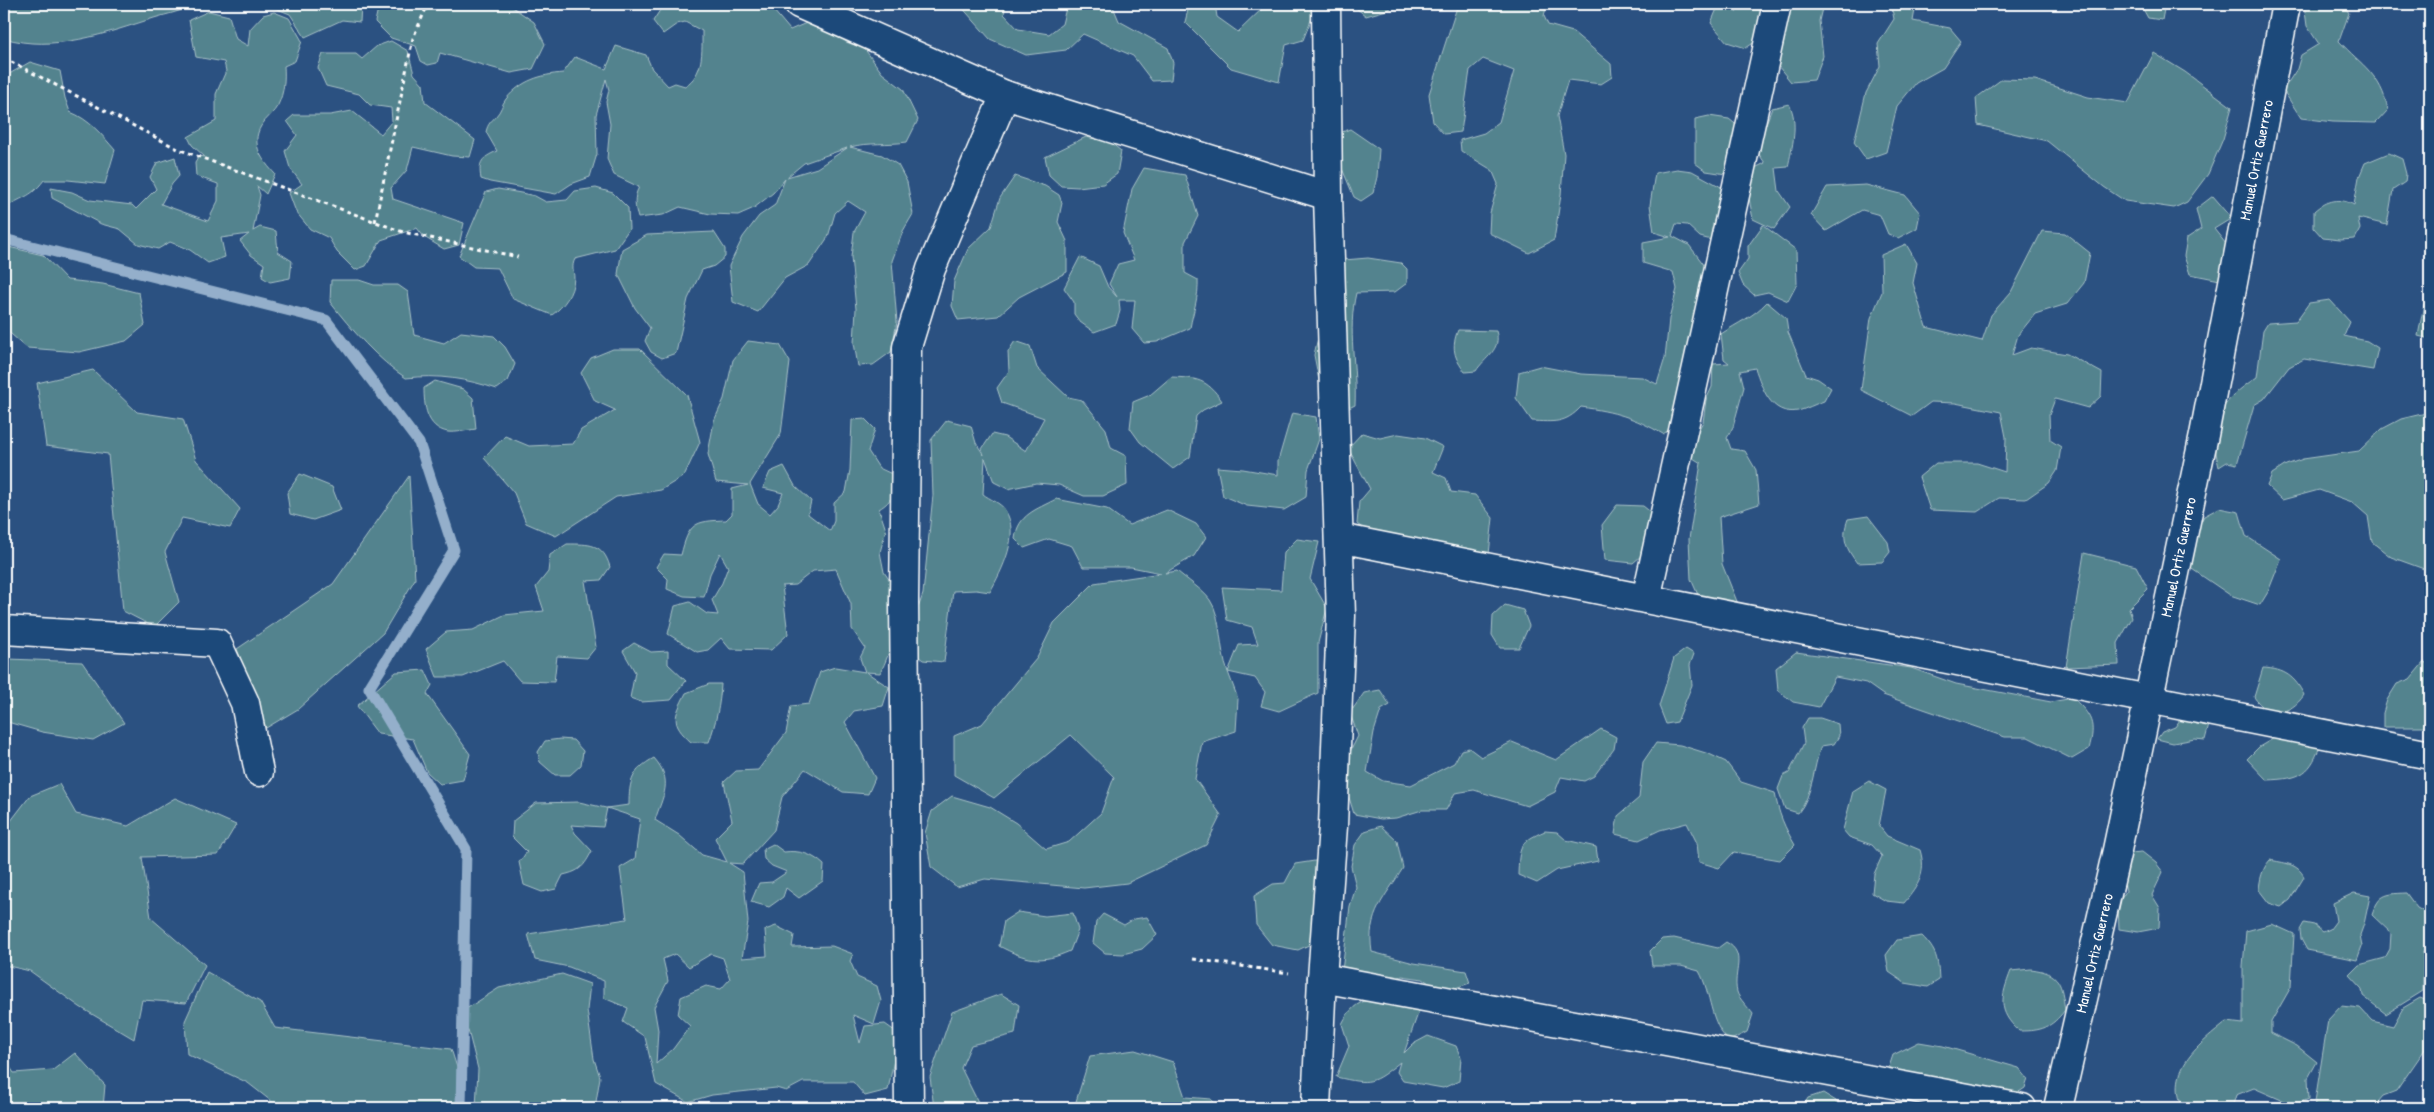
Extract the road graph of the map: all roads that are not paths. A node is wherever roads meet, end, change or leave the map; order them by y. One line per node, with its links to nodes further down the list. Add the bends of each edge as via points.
1 (799, 4): 5 (street)
2 (1326, 4): 6 (street)
3 (1777, 4): 8 (street)
4 (2286, 4): 10 (street, Manuel Ortiz Guerrero, via 2204,435)
5 (1004, 95): 6 (street); 14 (street, via 931,269 907,347 904,602)
6 (1328, 196): 7 (street)
7 (1339, 538): 8 (street); 13 (street, via 1341,616 1333,826)
8 (1646, 599): 10 (street)
9 (4, 630): 12 (street, via 217,643 245,703)
10 (2149, 699): 11 (street); 17 (street, Manuel Ortiz Guerrero)
11 (2430, 755)
12 (259, 772)
13 (1322, 978): 15 (street); 16 (street)
14 (909, 1108)
15 (1316, 1108)
16 (2022, 1108)
17 (2058, 1108)

